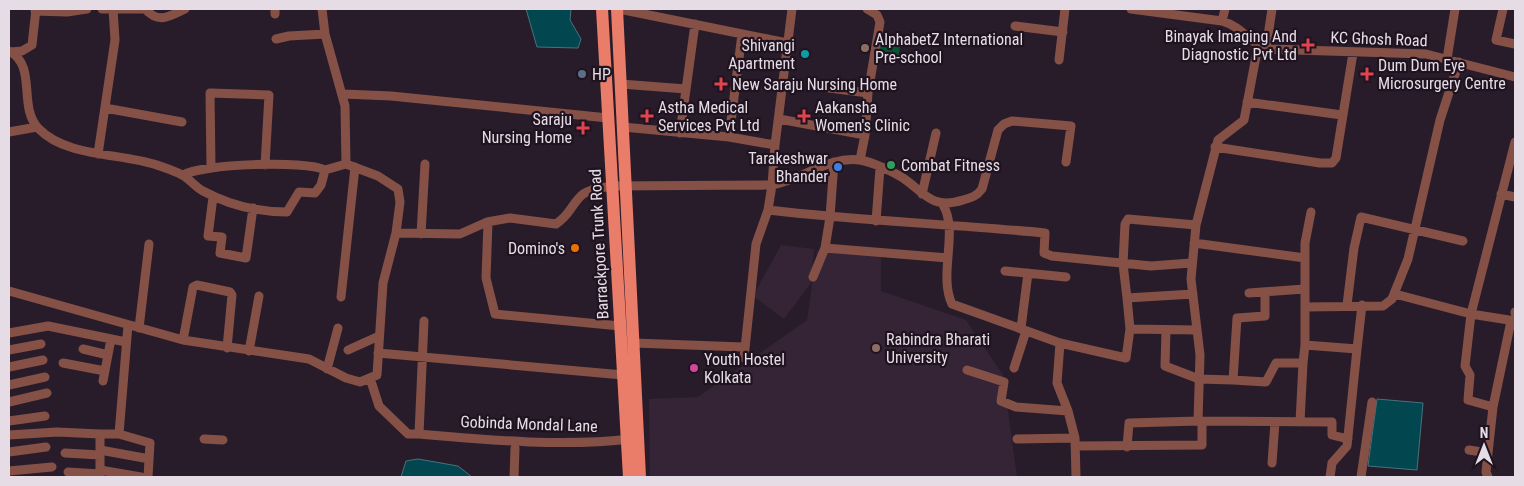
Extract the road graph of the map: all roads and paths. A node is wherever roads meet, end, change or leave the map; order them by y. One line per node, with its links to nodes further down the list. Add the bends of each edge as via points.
1 (87, 9): 17 (street, via 67,12)
2 (102, 9): 3 (street)
3 (113, 9): 4 (street); 40 (street, via 115,40)
4 (145, 9): 5 (street, via 153,17 161,19)
5 (185, 9)
6 (322, 9): 22 (street)
7 (602, 9): 42 (main road, Barrackpore Trunk Road)
8 (618, 9): 19 (street); 34 (main road, Barrackpore Trunk Road)
9 (792, 9): 25 (street)
10 (866, 9): 37 (street, via 877,15 880,22)
11 (1065, 9): 21 (street)
12 (1131, 9): 18 (street)
13 (1225, 9): 18 (street)
14 (1272, 9): 27 (street)
15 (1455, 9): 30 (street)
16 (1502, 9): 26 (street, via 1496,40)
17 (36, 10): 28 (street, via 32,45 22,51)
18 (1222, 21): 27 (street, via 1236,25)
19 (694, 24): 23 (street); 36 (street)
20 (1015, 26): 21 (street)
21 (1063, 32): 31 (street)
22 (325, 34): 24 (street); 38 (street)
23 (742, 34): 25 (street); 51 (street)
24 (276, 39)
25 (787, 43): 43 (street)
26 (1515, 44)
27 (1262, 48): 29 (street, KC Ghosh Road); 39 (street)
28 (10, 52): 45 (street, via 21,60 25,71 28,105)
29 (1353, 53): 30 (street, KC Ghosh Road, via 1426,54); 41 (street)
30 (1447, 59): 32 (street, KC Ghosh Road)
31 (1060, 60)
32 (1458, 62): 33 (street, KC Ghosh Road); 82 (street)
33 (1515, 77)
34 (621, 84): 36 (street); 46 (main road, Barrackpore Trunk Road)
35 (814, 86): 37 (street)
36 (686, 89): 48 (street)
37 (868, 93): 50 (street)
38 (343, 94): 42 (street); 61 (street)
39 (1247, 102): 41 (street); 54 (street, via 1244,120 1218,140)
40 (105, 108): 44 (street); 55 (street)
41 (1342, 115): 54 (street, via 1336,158 1329,163)
42 (608, 118): 68 (main road, Barrackpore Trunk Road)
43 (779, 119): 50 (street); 53 (street)
44 (182, 122)
45 (37, 127): 47 (street); 55 (street, via 52,140)
46 (623, 127): 48 (street); 66 (main road, Barrackpore Trunk Road)
47 (9, 132)
48 (680, 133): 51 (street)
49 (936, 133): 69 (street)
50 (866, 135): 56 (street)
51 (729, 137): 53 (street)
52 (1515, 141): 70 (street)
53 (775, 145): 67 (street)
54 (1216, 147): 80 (street)
55 (98, 154): 65 (street, via 156,165)
56 (860, 160): 57 (street); 63 (street)
57 (834, 162): 67 (street); 77 (street)
58 (1066, 162): 73 (street, via 1071,126 1008,122 998,130 980,192)
59 (425, 164): 84 (street)
60 (265, 165): 62 (street); 62 (street, via 269,95 210,93); 64 (street, via 310,165)
61 (351, 166): 64 (street); 83 (street, via 378,176 398,189 400,202); 104 (street)
62 (211, 168): 65 (street)
63 (880, 168): 69 (street, via 900,176); 78 (street)
64 (325, 170): 74 (street, via 321,186 315,193 299,192 287,212)
65 (183, 175): 71 (street)
66 (626, 185): 67 (street); 68 (street); 125 (main road, Barrackpore Trunk Road)
67 (772, 185): 75 (street)
68 (612, 186): 79 (street, via 579,197 568,216 556,224 510,218); 113 (main road, Barrackpore Trunk Road)
69 (922, 194): 73 (street)
70 (1501, 194): 72 (street); 109 (street)
71 (213, 196): 74 (street, via 226,203); 74 (street, via 208,236 222,237 220,253 246,258)
72 (1515, 197)
73 (943, 204): 81 (street)
74 (253, 208)
75 (768, 210): 77 (street); 129 (street, via 756,244)
76 (1311, 212): 90 (street)
77 (830, 217): 78 (street); 88 (street)
78 (876, 221): 81 (street)
79 (488, 222): 84 (street, via 460,234); 113 (street, via 486,278 495,314)
80 (1196, 225): 86 (street); 92 (street, via 1128,219)
81 (948, 226): 89 (street); 92 (street, via 1045,233 1044,253)
82 (1413, 231): 85 (street); 102 (street, via 1408,259); 106 (street, via 1361,217)
83 (396, 233): 84 (street); 121 (street, via 383,283)
84 (421, 234)
85 (1463, 242)
86 (1194, 243): 90 (street); 91 (street)
87 (149, 244): 114 (street)
88 (825, 248): 89 (street); 96 (street)
89 (948, 258): 117 (street, via 952,304)
90 (1305, 258): 97 (street)
91 (1191, 263): 92 (street); 101 (street)
92 (1123, 264): 105 (street)
93 (1005, 271): 94 (street)
94 (1028, 273): 95 (street); 117 (street)
95 (1066, 276)
96 (813, 277)
97 (1304, 289): 99 (street); 108 (street)
98 (9, 291): 112 (street)
99 (1265, 292): 100 (street); 152 (street, via 1265,316 1237,317)
100 (1249, 293)
101 (1193, 294): 105 (street); 119 (street)
102 (1395, 294): 107 (street, via 1386,305); 109 (street)
103 (259, 296): 135 (street)
104 (341, 297)
105 (1127, 298): 116 (street)
106 (1347, 305): 107 (street); 108 (street)
107 (1362, 305): 132 (street)
108 (1305, 307): 128 (street)
109 (1471, 314): 110 (street); 158 (street, via 1464,366 1470,375 1468,400)
110 (1514, 317): 158 (street)
111 (424, 321): 138 (street)
112 (128, 324): 114 (street); 124 (street)
113 (620, 326): 148 (main road, Barrackpore Trunk Road)
114 (139, 328): 123 (street)
115 (338, 328): 145 (street)
116 (1130, 329): 118 (street); 126 (street, via 1126,358)
117 (1023, 330): 126 (street); 144 (street)
118 (1166, 330): 119 (street); 151 (street, via 1165,365)
119 (1197, 330): 151 (street)
120 (9, 333): 122 (street, via 48,326)
121 (379, 336): 134 (street); 136 (street)
122 (111, 339): 124 (street); 137 (street)
123 (183, 340): 130 (street); 130 (street, via 193,287 198,284 232,295)
124 (126, 342): 166 (street)
125 (634, 343): 129 (street); 170 (main road, Barrackpore Trunk Road)
126 (1060, 343): 159 (street, via 1057,383)
127 (41, 344): 133 (street)
128 (1304, 345): 132 (street); 142 (street)
129 (743, 347): 139 (street)
130 (227, 348): 135 (street)
131 (84, 349): 137 (street)
132 (1357, 349): 172 (street)
133 (9, 350)
134 (348, 350)
135 (249, 351): 145 (street, via 309,359)
136 (378, 353): 138 (street); 150 (street, via 377,375)
137 (108, 355): 147 (street)
138 (422, 356): 148 (street); 167 (street)
139 (744, 358)
140 (43, 360): 143 (street)
141 (63, 363): 147 (street)
142 (1303, 363): 152 (street, via 1276,363 1266,382); 164 (street)
143 (9, 367)
144 (1014, 368)
145 (328, 369): 150 (street, via 360,382)
146 (967, 370): 159 (street, via 1004,382 1000,401 1016,407)
147 (105, 371): 153 (street)
148 (623, 376): 170 (main road, Barrackpore Trunk Road)
149 (45, 377): 154 (street)
150 (370, 378): 167 (street, via 379,406 408,434)
151 (1199, 379): 152 (street); 162 (street)
152 (1233, 380)
153 (103, 381)
154 (9, 385)
155 (47, 393): 156 (street)
156 (9, 402)
157 (1372, 402): 196 (street)
158 (1493, 407): 181 (street)
159 (1068, 411): 174 (street)
160 (45, 416): 161 (street)
161 (9, 421)
162 (1200, 421): 163 (street); 176 (street, via 1129,423); 176 (street, via 1202,445)
163 (1276, 422): 164 (street); 184 (street)
164 (1300, 422): 172 (street, via 1332,422 1332,435)
165 (100, 434): 166 (street); 168 (street); 180 (street)
166 (120, 434): 190 (street, via 150,443)
167 (419, 434): 170 (street, Gobinda Mondal Lane, via 578,441)
168 (9, 435)
169 (204, 439): 173 (street)
170 (632, 439): 192 (main road, Barrackpore Trunk Road); 193 (main road, Barrackpore Trunk Road)
171 (1017, 439): 174 (street)
172 (1348, 439): 195 (street, via 1347,446 1332,463)
173 (222, 440)
174 (1075, 442): 176 (street); 194 (street)
175 (46, 447): 179 (street)
176 (1127, 447)
177 (515, 448): 191 (street)
178 (1469, 450): 181 (street)
179 (9, 452)
180 (100, 452): 182 (street); 183 (street); 188 (street)
181 (1488, 453): 197 (street)
182 (65, 454)
183 (144, 458)
184 (1272, 463)
185 (52, 467): 186 (street)
186 (9, 471)
187 (68, 472): 188 (street)
188 (100, 474): 189 (street)
189 (141, 477)
190 (148, 477)
191 (514, 477)
192 (629, 477)
193 (640, 477)
194 (1076, 477)
195 (1330, 477)
196 (1361, 477)
197 (1488, 477)

